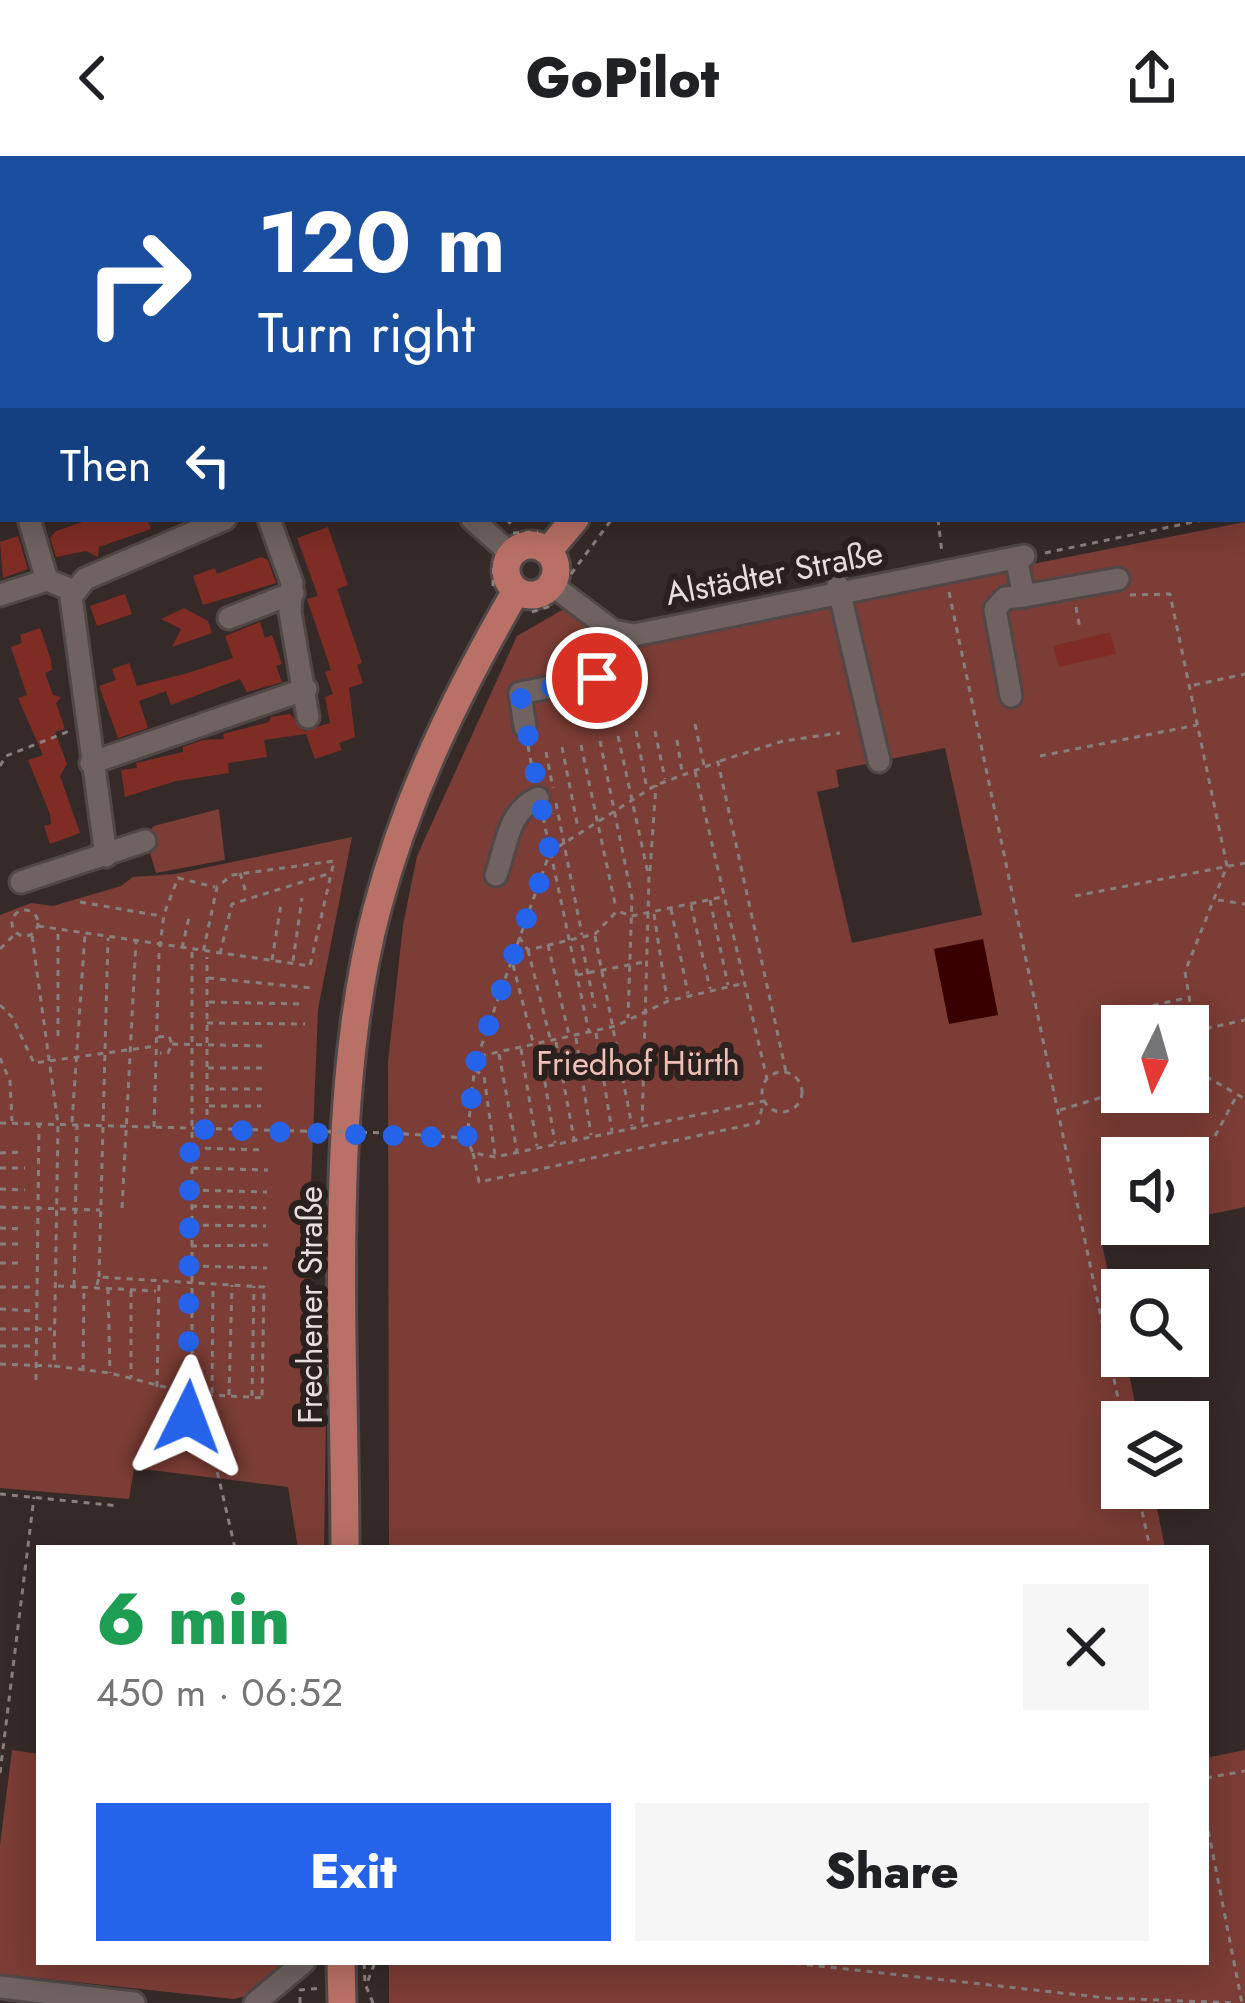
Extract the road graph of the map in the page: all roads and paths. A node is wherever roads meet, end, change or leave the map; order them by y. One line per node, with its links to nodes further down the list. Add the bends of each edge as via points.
1 (30, 522): 14 (street)
2 (218, 522): 18 (street, via 85,579)
3 (269, 522): 19 (street)
4 (476, 522): 10 (street)
5 (507, 522): 10 (path)
6 (610, 522): 16 (path)
7 (938, 522): 12 (path)
8 (1193, 522): 11 (path)
9 (545, 536): 10 (path); 10 (main road); 16 (main road)
10 (509, 544): 22 (main road); 22 (path, via 490,566 494,595)
11 (1020, 557): 12 (street, Alstädter Straße); 21 (street)
12 (945, 573): 17 (street, Alstädter Straße); 174 (path)
13 (1118, 579): 15 (street); 27 (path, via 1132,597 1170,594)
14 (47, 580): 18 (street); 20 (street)
15 (1072, 587): 21 (street); 24 (path)
16 (557, 589): 22 (main road); 22 (path, via 556,604 527,614); 25 (street)
17 (839, 590): 25 (street, Alstädter Straße); 45 (street)
18 (74, 591): 32 (street, via 68,609)
19 (293, 593): 23 (street); 28 (street)
20 (0, 595)
21 (1024, 596): 29 (street, via 995,609)
22 (513, 597): 269 (main road, Frechener Straße, via 424,766 375,914 362,983 346,1156)
23 (229, 617)
24 (1080, 629)
25 (622, 635): 34 (street, via 631,672 520,693)
26 (1245, 674): 27 (path)
27 (1191, 686): 33 (path)
28 (306, 689): 30 (street); 47 (street)
29 (1012, 696)
30 (308, 717)
31 (695, 724): 49 (path)
32 (86, 725): 47 (street); 48 (path, via 6,756)
33 (1200, 725): 44 (path); 65 (path)
34 (524, 728): 55 (path)
35 (636, 731): 54 (path)
36 (655, 731): 52 (path)
37 (840, 733): 46 (path)
38 (618, 736): 56 (path)
39 (677, 740): 51 (path)
40 (600, 741): 57 (path)
41 (581, 745): 58 (path)
42 (562, 747): 59 (path)
43 (546, 752): 61 (path)
44 (1040, 756)
45 (879, 761)
46 (718, 762): 49 (path); 163 (path)
47 (91, 763): 63 (street)
48 (0, 766)
49 (704, 766): 50 (path)
50 (695, 770): 51 (path); 73 (path)
51 (683, 774): 52 (path)
52 (665, 781): 53 (path)
53 (656, 785): 54 (path); 69 (path)
54 (647, 791): 56 (path)
55 (538, 797): 62 (path); 68 (street, via 519,808)
56 (631, 799): 57 (path); 69 (path)
57 (614, 810): 58 (path); 86 (path)
58 (596, 820): 59 (path); 83 (path)
59 (579, 831): 61 (path)
60 (145, 841): 63 (street)
61 (563, 843): 62 (path); 96 (path)
62 (550, 852): 95 (path); 98 (path)
63 (106, 856): 70 (street)
64 (1245, 862): 65 (path)
65 (1227, 866): 72 (path); 76 (path)
66 (240, 873): 67 (path, via 334,861); 71 (path); 74 (path)
67 (332, 873): 74 (path); 111 (path, via 310,965)
68 (496, 875)
69 (649, 878): 85 (path)
70 (21, 882)
71 (217, 887): 87 (path, via 178,878); 106 (path)
72 (1075, 896)
73 (724, 897): 77 (path); 117 (path)
74 (248, 898): 107 (path, via 228,910)
75 (302, 898): 111 (path)
76 (1217, 899): 81 (path); 122 (path, via 1188,955)
77 (710, 900): 80 (path); 118 (path)
78 (80, 902): 87 (path)
79 (281, 904): 109 (path)
80 (690, 904): 82 (path); 120 (path)
81 (1245, 904)
82 (671, 909): 85 (path); 121 (path)
83 (617, 911): 86 (path); 92 (path)
84 (190, 913): 103 (path)
85 (651, 913): 86 (path); 110 (path); 123 (path)
86 (632, 916): 112 (path)
87 (163, 917): 101 (path)
88 (38, 926): 89 (path, via 29,907 12,921); 90 (path); 93 (path)
89 (18, 930): 93 (path); 102 (path)
90 (58, 930): 91 (path); 132 (path)
91 (85, 933): 94 (path); 156 (path)
92 (595, 934): 96 (path); 113 (path)
93 (32, 936): 131 (path)
94 (109, 936): 97 (path); 153 (path)
95 (519, 937): 104 (path); 108 (path)
96 (583, 937): 98 (path)
97 (136, 939): 101 (path); 152 (path)
98 (569, 940): 99 (path); 115 (path)
99 (548, 945): 104 (path); 141 (path)
100 (582, 945): 114 (path)
101 (161, 946): 103 (path); 143 (path)
102 (0, 949)
103 (182, 950): 105 (path)
104 (528, 950): 144 (path)
105 (192, 952): 106 (path); 147 (path)
106 (205, 954): 107 (path); 116 (path)
107 (219, 956): 109 (path)
108 (511, 961): 145 (path); 157 (path)
109 (272, 962): 111 (path)
110 (646, 962): 112 (path); 130 (path)
111 (292, 963)
112 (631, 964): 113 (path); 133 (path)
113 (605, 970): 114 (path); 137 (path)
114 (588, 974): 115 (path); 129 (path)
115 (577, 975): 140 (path)
116 (206, 977): 119 (path); 124 (path)
117 (744, 983): 118 (path); 164 (path)
118 (728, 986): 120 (path)
119 (311, 988)
120 (711, 991): 121 (path)
121 (688, 996): 123 (path)
122 (1187, 998): 127 (path); 128 (path)
123 (668, 1001): 130 (path)
124 (207, 1002): 125 (path); 135 (path)
125 (304, 1004)
126 (0, 1005): 159 (path, via 34,1063)
127 (1155, 1005)
128 (1189, 1005)
129 (595, 1008)
130 (645, 1011): 133 (path); 181 (path)
131 (42, 1018): 132 (path); 159 (path)
132 (58, 1018): 142 (path)
133 (628, 1018): 137 (path)
134 (1245, 1020): 138 (path)
135 (206, 1023): 136 (path); 149 (path)
136 (304, 1024)
137 (616, 1026): 139 (path); 183 (path)
138 (1209, 1027)
139 (596, 1030): 140 (path); 187 (path)
140 (589, 1032): 141 (path)
141 (572, 1035): 144 (path); 189 (path)
142 (58, 1036)
143 (158, 1036): 146 (path); 148 (path)
144 (553, 1040): 145 (path); 191 (path)
145 (536, 1043): 151 (path); 192 (path)
146 (172, 1044): 147 (path); 155 (path)
147 (191, 1045): 149 (path); 185 (path)
148 (157, 1046): 152 (path); 155 (path)
149 (207, 1046): 150 (path); 160 (path)
150 (266, 1046)
151 (521, 1047): 154 (path); 194 (path)
152 (128, 1048): 153 (path); 182 (path)
153 (102, 1050): 156 (path); 180 (path)
154 (499, 1052): 157 (path); 199 (path)
155 (158, 1053): 184 (path)
156 (75, 1056): 159 (path); 179 (path)
157 (478, 1056): 162 (path)
158 (0, 1058): 175 (path)
159 (48, 1060): 178 (path)
160 (207, 1068): 161 (path); 166 (path)
161 (264, 1068)
162 (475, 1070): 190 (path); 200 (path, via 484,1076)
163 (786, 1072): 164 (path); 171 (path, via 800,1084 798,1103 780,1111)
164 (767, 1078): 171 (path)
165 (1209, 1079): 168 (path)
166 (206, 1089): 167 (path); 172 (path)
167 (262, 1089)
168 (1236, 1096): 170 (path); 188 (path)
169 (1101, 1097): 174 (path)
170 (1245, 1099)
171 (764, 1101): 181 (path); 198 (path, via 758,1123 479,1182)
172 (207, 1106): 173 (path); 186 (path)
173 (261, 1106)
174 (1058, 1110): 263 (path)
175 (12, 1123): 176 (path); 177 (path)
176 (39, 1123): 178 (path); 210 (path)
177 (0, 1124)
178 (58, 1124): 179 (path); 211 (path)
179 (74, 1124): 180 (path); 213 (path)
180 (101, 1124): 182 (path); 216 (path)
181 (642, 1126): 183 (path)
182 (124, 1128): 184 (path); 214 (path)
183 (633, 1128): 187 (path)
184 (154, 1129): 185 (path)
185 (190, 1129): 186 (path); 193 (path)
186 (207, 1129): 190 (path, bridge)
187 (612, 1132): 189 (path)
188 (1215, 1136)
189 (591, 1137): 191 (path)
190 (467, 1138): 198 (path)
191 (574, 1141): 192 (path)
192 (556, 1144): 194 (path)
193 (192, 1148): 195 (path); 203 (path)
194 (538, 1148): 199 (path)
195 (263, 1150)
196 (23, 1152): 197 (path)
197 (0, 1153)
198 (473, 1153): 200 (path)
199 (518, 1153): 200 (path)
200 (495, 1157)
201 (0, 1168): 202 (path)
202 (26, 1168)
203 (192, 1168): 204 (path); 207 (path)
204 (268, 1170)
205 (0, 1190): 206 (path)
206 (25, 1190)
207 (191, 1190): 208 (path); 209 (path)
208 (268, 1192)
209 (191, 1205): 215 (path); 217 (path)
210 (38, 1207): 211 (path); 212 (path); 241 (path)
211 (59, 1207): 213 (path); 234 (path)
212 (0, 1208)
213 (76, 1208): 216 (path); 235 (path)
214 (122, 1208)
215 (266, 1208)
216 (102, 1210): 229 (path)
217 (191, 1225): 218 (path); 224 (path)
218 (266, 1226)
219 (0, 1228): 220 (path)
220 (23, 1229)
221 (0, 1244): 222 (path)
222 (24, 1244)
223 (268, 1245): 224 (path)
224 (191, 1246): 227 (path)
225 (0, 1263): 226 (path)
226 (22, 1263)
227 (191, 1267): 228 (path); 231 (path)
228 (268, 1268)
229 (99, 1277): 230 (path); 232 (path)
230 (159, 1280): 231 (path); 243 (path)
231 (191, 1283): 233 (path); 259 (path)
232 (97, 1285): 236 (path); 237 (path)
233 (213, 1285): 238 (path); 260 (path)
234 (56, 1286): 235 (path); 248 (path)
235 (74, 1286): 236 (path)
236 (84, 1286): 254 (path)
237 (108, 1286): 242 (path); 255 (path)
238 (232, 1286): 239 (path); 261 (path)
239 (254, 1286): 262 (path); 262 (path, via 264,1287 264,1398)
240 (0, 1287): 241 (path)
241 (38, 1287): 245 (path)
242 (131, 1290): 243 (path); 256 (path)
243 (160, 1291): 258 (path)
244 (0, 1309): 245 (path)
245 (38, 1312): 246 (path)
246 (37, 1328): 247 (path); 248 (path); 250 (path)
247 (0, 1329)
248 (55, 1329): 253 (path)
249 (0, 1346): 250 (path)
250 (37, 1346): 252 (path)
251 (0, 1364): 252 (path)
252 (35, 1366): 253 (path); 257 (path)
253 (54, 1366): 254 (path)
254 (82, 1372): 255 (path)
255 (110, 1373): 256 (path)
256 (131, 1379): 258 (path)
257 (36, 1380)
258 (158, 1388): 259 (path)
259 (192, 1394): 260 (path); 268 (path, via 188,1417 215,1462)
260 (212, 1395): 261 (path)
261 (229, 1396): 262 (path)
262 (252, 1397)
263 (1119, 1401)
264 (0, 1494): 265 (path)
265 (34, 1497): 266 (path); 272 (path)
266 (119, 1506)
267 (1142, 1509): 270 (path)
268 (234, 1545)
269 (345, 1545)
270 (1149, 1545)
271 (0, 1687): 272 (path)
272 (10, 1695): 274 (path)
273 (1245, 1771): 275 (path)
274 (0, 1772)
275 (1209, 1777)
276 (1209, 1837): 289 (path)
277 (300, 1965): 286 (street)
278 (341, 1965): 287 (main road)
279 (364, 1965): 282 (path)
280 (374, 1965): 282 (path)
281 (810, 1965): 289 (path, via 1107,1998)
282 (366, 1986): 288 (path)
283 (0, 1988): 284 (street)
284 (44, 1998): 285 (street)
285 (134, 2003)
286 (255, 2003)
287 (342, 2003)
288 (369, 2003)
289 (1239, 2003)

